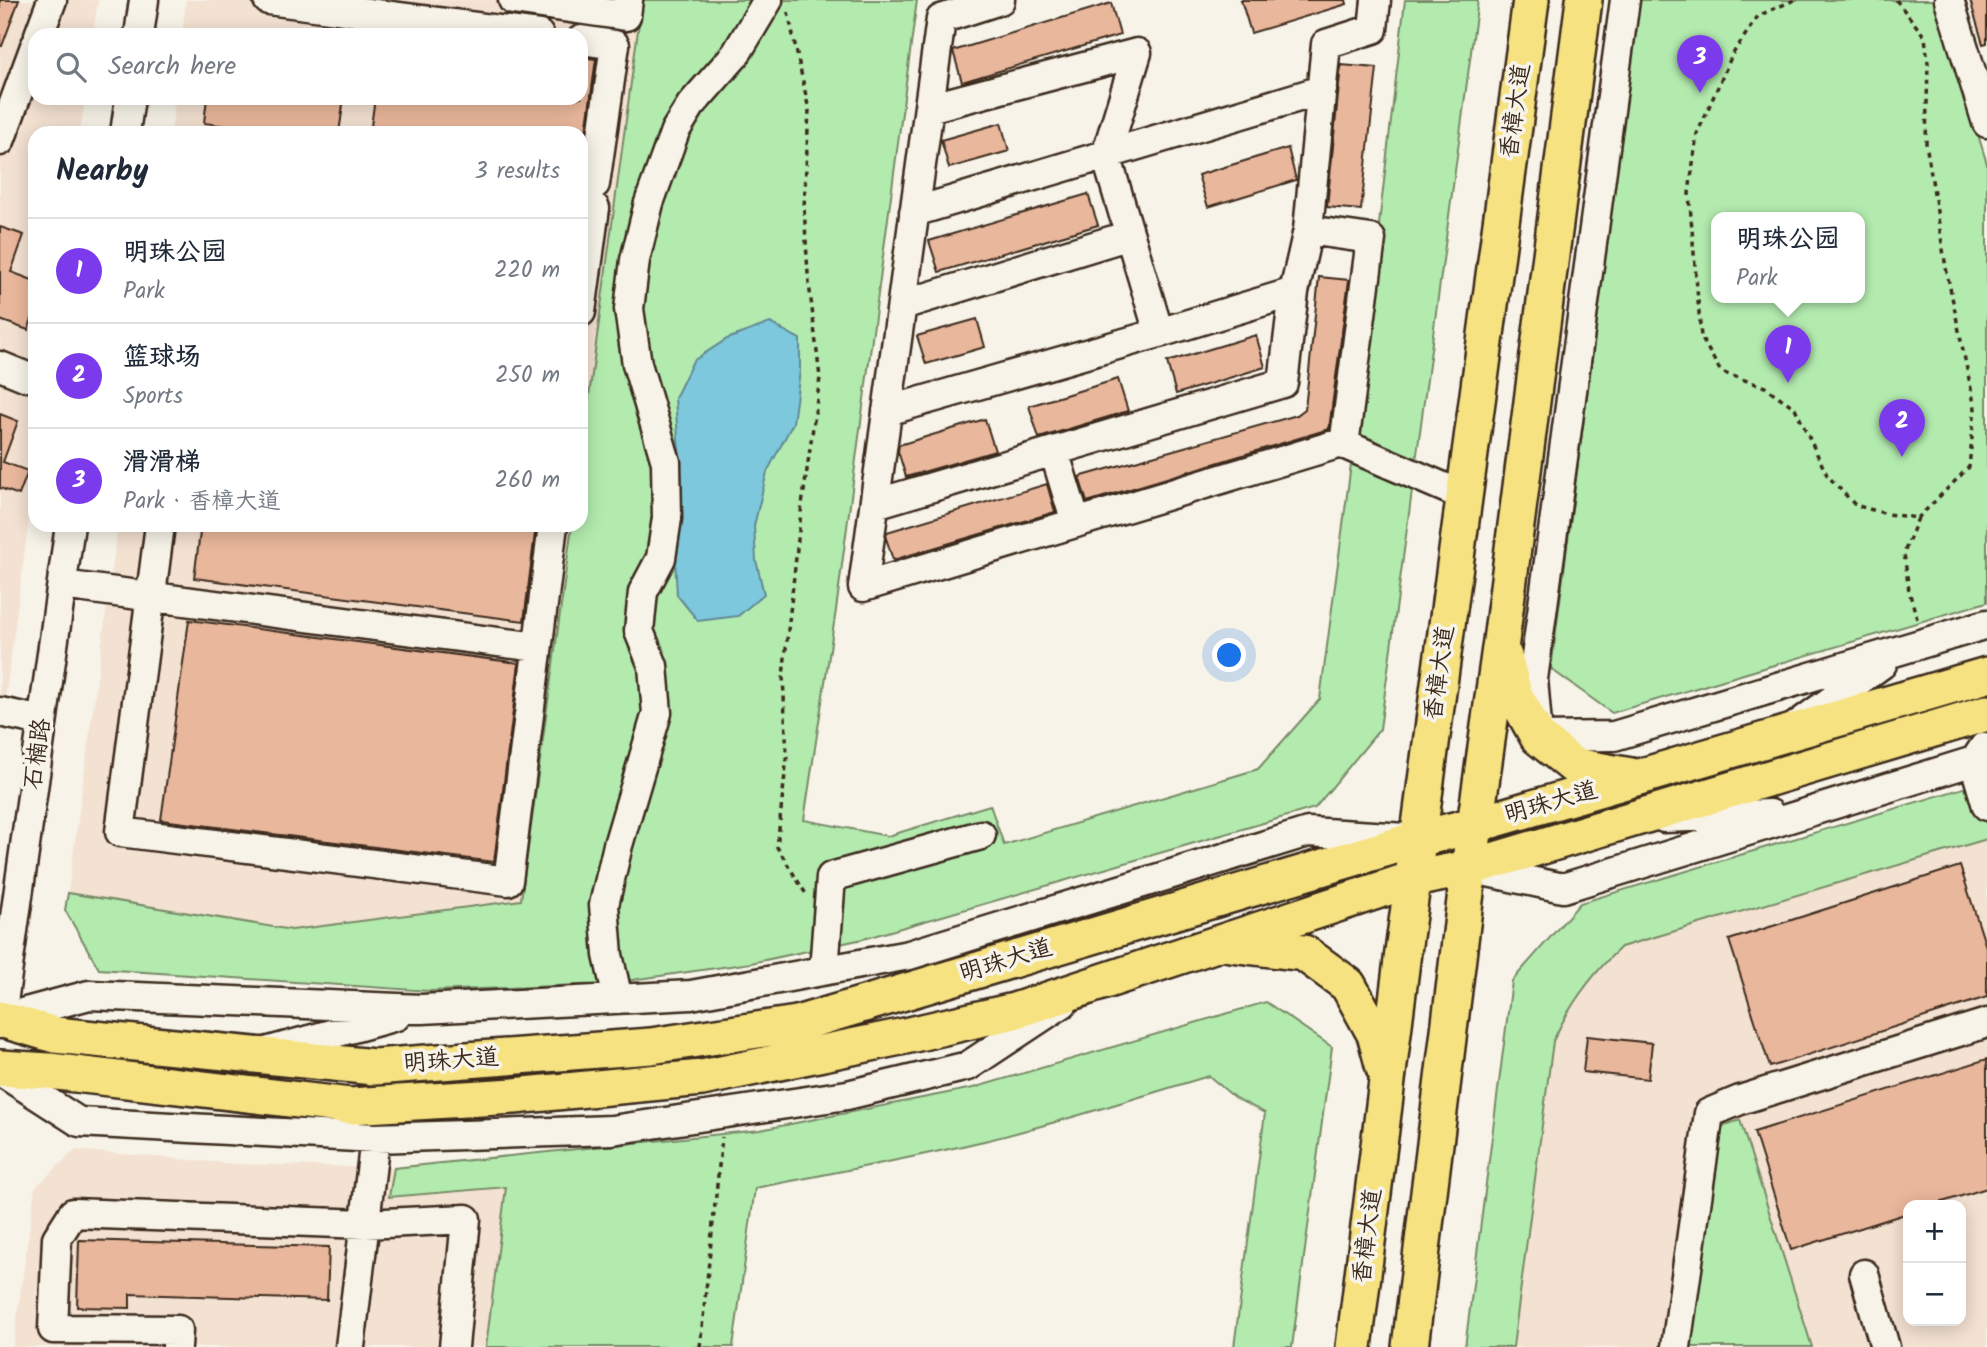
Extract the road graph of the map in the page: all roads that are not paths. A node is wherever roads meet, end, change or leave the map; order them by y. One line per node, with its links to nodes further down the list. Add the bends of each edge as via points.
1 (52, 0): 13 (street)
2 (144, 0): 14 (street)
3 (268, 0): 15 (street)
4 (513, 0): 5 (street, via 626,16)
5 (628, 0)
6 (768, 0): 70 (street, via 736,54 691,105 675,131 649,203 635,260 629,309 637,364 666,462 667,518 661,558 643,592 639,631 653,666 657,713 604,905)
7 (1000, 0): 21 (street, via 940,19)
8 (1376, 0): 19 (street, via 1373,29 1326,44)
9 (1531, 0): 39 (main road, 香樟大道)
10 (1584, 0): 48 (main road)
11 (1625, 0): 56 (street, via 1533,679)
12 (1949, 0): 18 (street)
13 (42, 28)
14 (140, 28)
15 (485, 28)
16 (588, 41): 26 (street, via 615,45)
17 (28, 65): 24 (street)
18 (1981, 84): 22 (street)
19 (1322, 90): 25 (street); 28 (street)
20 (129, 105): 23 (street)
21 (929, 108): 25 (street, via 1137,53); 27 (street)
22 (1987, 123)
23 (126, 126)
24 (0, 141)
25 (1106, 155): 27 (street); 29 (street)
26 (588, 195): 30 (street, via 595,208)
27 (914, 212): 32 (street)
28 (1308, 230): 31 (street); 37 (street, via 1371,239)
29 (1130, 235): 32 (street); 33 (street)
30 (588, 260)
31 (1294, 292): 33 (street); 38 (street, via 1283,383)
32 (902, 305): 36 (street)
33 (1158, 332): 36 (street)
34 (0, 366): 35 (street)
35 (27, 377)
36 (887, 411): 40 (street)
37 (1344, 445): 39 (street); 41 (street)
38 (1054, 451): 40 (street); 41 (street)
39 (1464, 496): 64 (main road, 香樟大道)
40 (875, 504): 41 (street, via 863,587)
41 (1076, 523)
42 (69, 532): 45 (street, 石楠路)
43 (159, 532): 46 (street)
44 (552, 532): 50 (street)
45 (62, 586): 46 (street); 54 (street, 石楠路)
46 (150, 597): 50 (street); 50 (street, via 120,832 508,880)
47 (1987, 624): 49 (street)
48 (1501, 640): 56 (main road, via 1514,694); 62 (main road)
49 (1913, 646): 55 (street); 56 (street, via 1614,736)
50 (537, 647)
51 (1987, 675): 55 (main road, 明珠大道)
52 (0, 712): 54 (street)
53 (1987, 713): 61 (main road, 明珠大道)
54 (43, 721): 72 (street, 石楠路)
55 (1784, 734): 58 (main road, 明珠大道)
56 (1538, 737): 58 (main road, via 1573,765)
57 (1983, 753): 59 (street); 60 (street)
58 (1637, 777): 62 (main road, 明珠大道)
59 (1987, 806)
60 (1806, 813): 61 (street); 65 (street, via 1563,888)
61 (1633, 819): 65 (main road, 明珠大道)
62 (1475, 825): 64 (main road, 明珠大道); 65 (main road)
63 (981, 835): 68 (street, via 831,877)
64 (1418, 839): 66 (main road, 香樟大道); 68 (street, via 1308,832 909,955); 74 (main road, 明珠大道, via 797,1024 651,1046 374,1067)
65 (1469, 868): 66 (main road, 明珠大道); 85 (main road)
66 (1413, 879): 67 (main road, 明珠大道); 76 (main road, 香樟大道)
67 (1220, 943): 69 (main road, 明珠大道); 76 (main road, via 1304,953 1348,985 1375,1034)
68 (824, 970): 70 (street, via 691,995)
69 (1088, 986): 77 (main road, 明珠大道, via 1014,1011 702,1078 350,1106); 78 (street, via 968,1066 846,1095 612,1130)
70 (618, 999): 71 (street)
71 (422, 1009): 72 (street, via 89,995); 74 (street)
72 (0, 1020): 74 (main road, 明珠大道, via 55,1035)
73 (1987, 1023): 86 (street, via 1709,1113)
74 (255, 1055)
75 (0, 1070): 77 (main road, 明珠大道); 78 (street, via 79,1122)
76 (1387, 1080): 84 (main road, 香樟大道)
77 (198, 1088): 78 (street)
78 (362, 1137): 79 (street)
79 (365, 1224): 81 (street, via 73,1213 57,1238 53,1329 178,1330); 82 (street); 83 (street, via 466,1219)
80 (1864, 1274): 87 (street)
81 (177, 1347)
82 (350, 1347)
83 (454, 1347)
84 (1354, 1347)
85 (1410, 1347)
86 (1675, 1347)
87 (1885, 1347)

